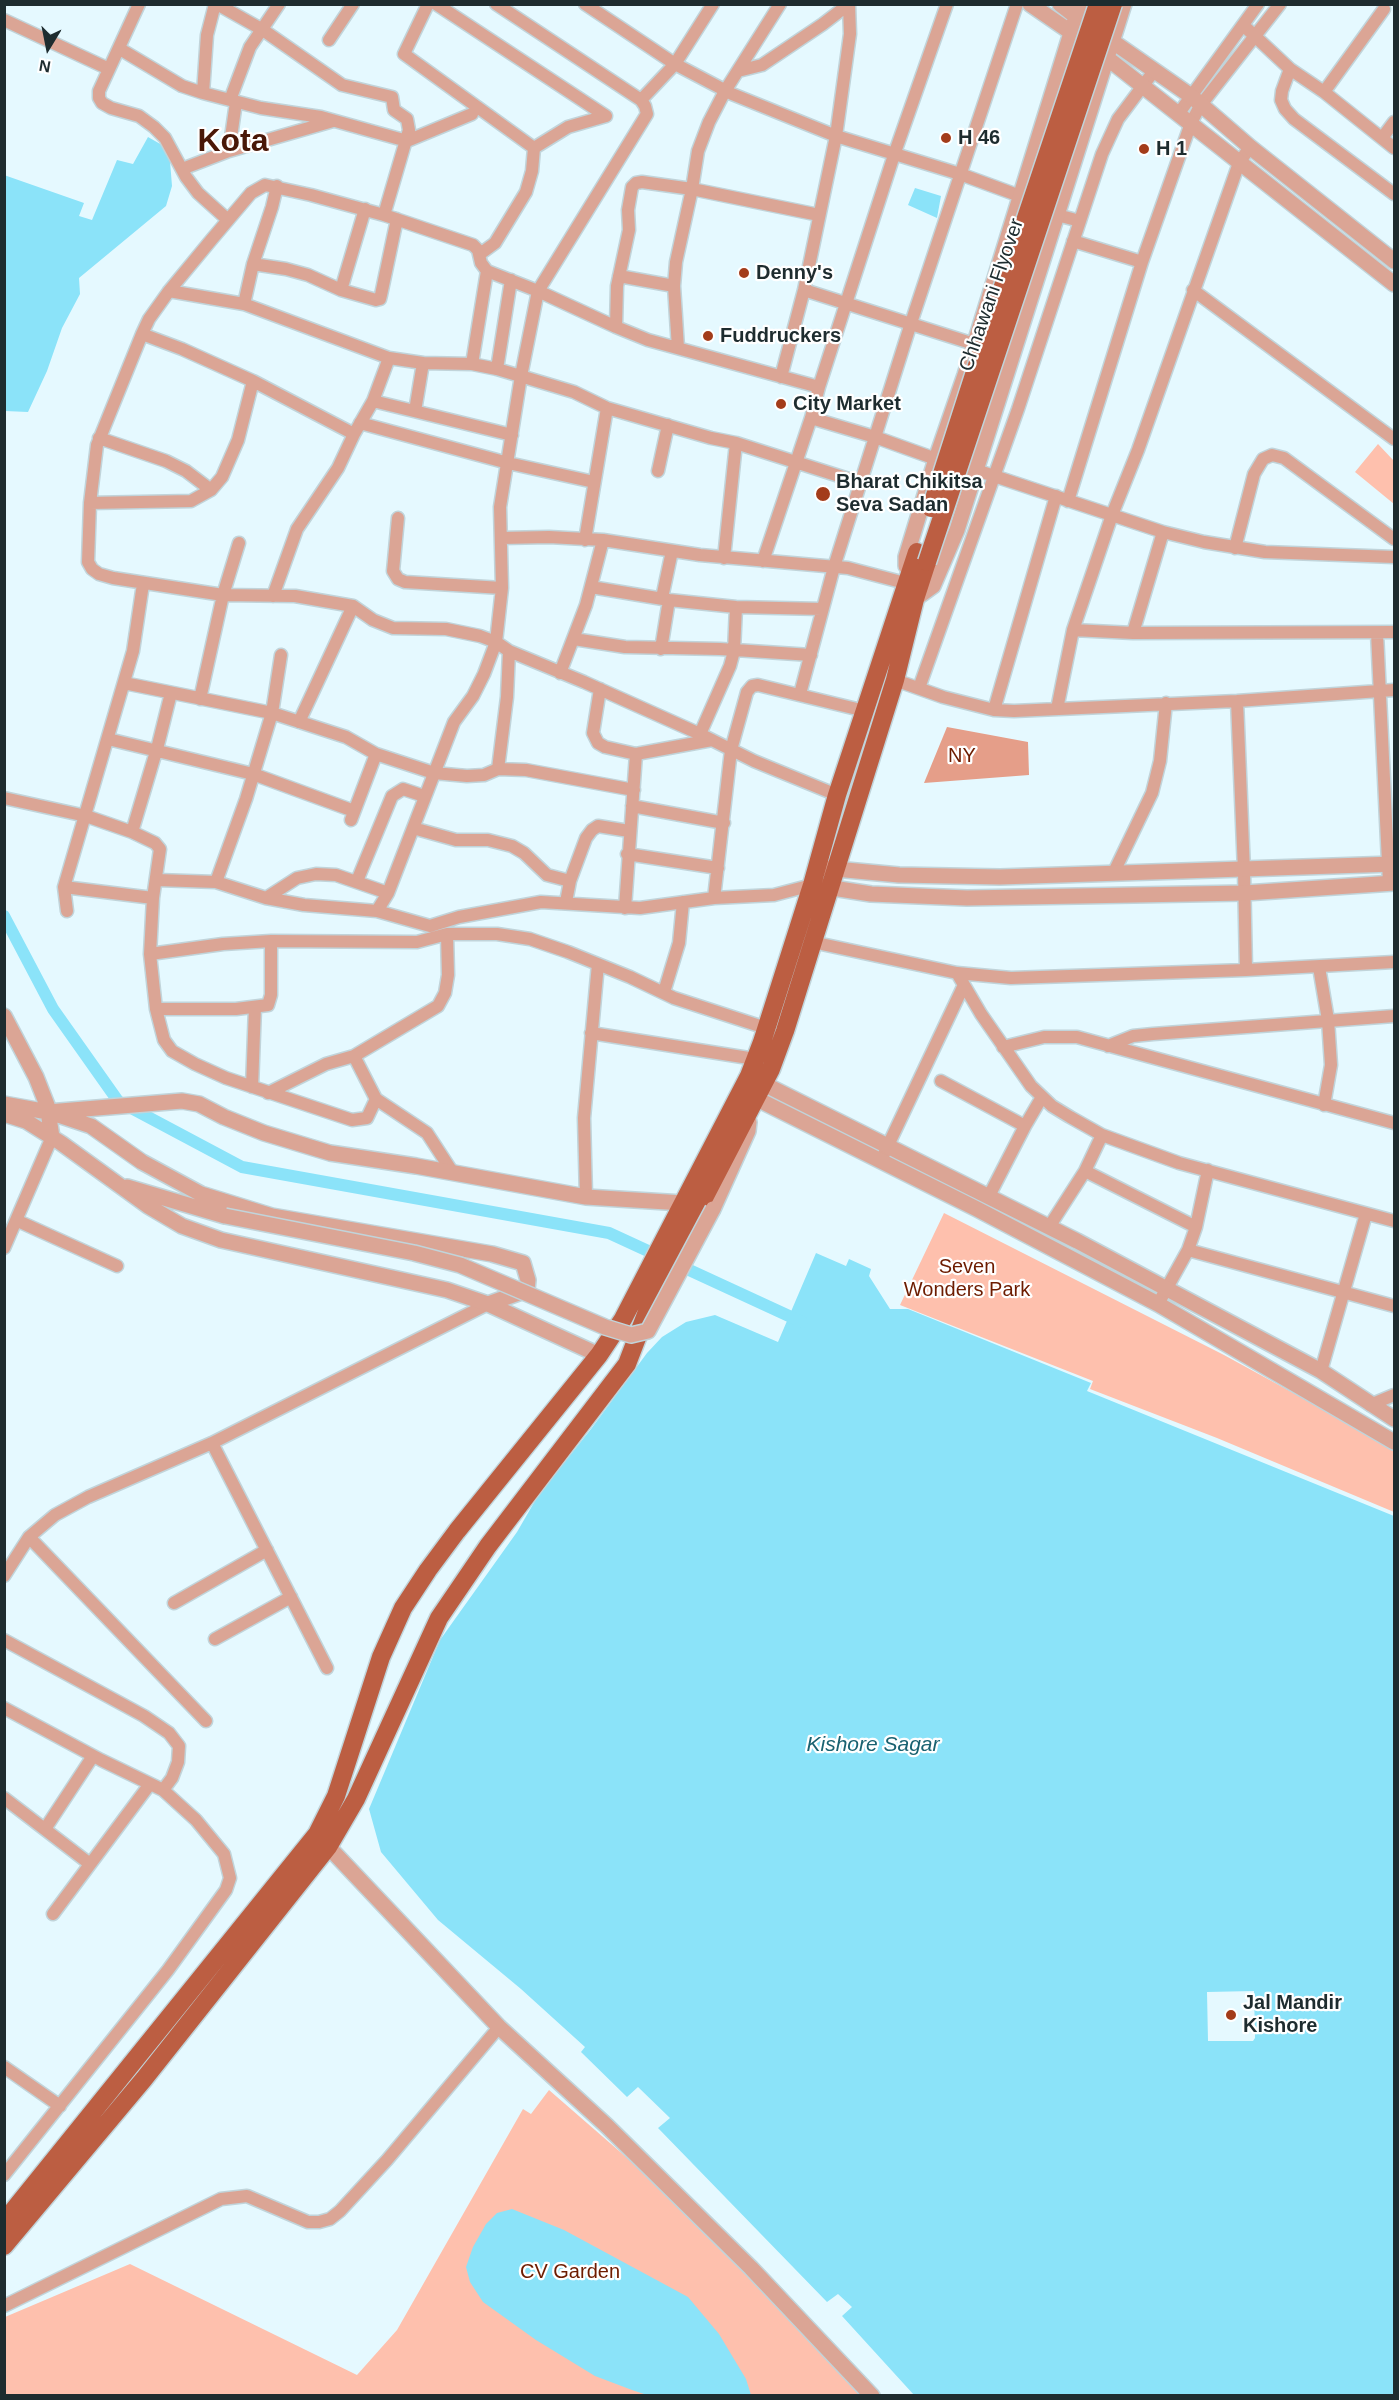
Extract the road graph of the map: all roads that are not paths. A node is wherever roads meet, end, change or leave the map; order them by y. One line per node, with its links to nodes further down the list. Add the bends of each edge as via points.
1 (140, 4): 31 (street)
2 (216, 4): 26 (street); 41 (street, via 207,35)
3 (279, 4): 26 (street)
4 (352, 4): 29 (street)
5 (428, 4): 53 (street, via 404,54)
6 (436, 4): 53 (street, via 606,116 568,127)
7 (496, 4): 42 (street)
8 (585, 4): 33 (street)
9 (713, 4): 33 (street)
10 (780, 4): 36 (street)
11 (849, 4): 36 (street, via 762,65); 49 (street, via 850,34)
12 (946, 4): 56 (street)
13 (1017, 4): 59 (street)
14 (1030, 4): 27 (street)
15 (1060, 4): 22 (street)
16 (1098, 4): 134 (main road, Chhawani Flyover, bridge, via 992,319)
17 (1113, 4): 134 (main road, Chhawani Flyover, bridge)
18 (1124, 4): 30 (street)
19 (1258, 4): 25 (street)
20 (1280, 4): 28 (street)
21 (1381, 7): 23 (street); 40 (street)
22 (1078, 10): 27 (street); 30 (street)
23 (1395, 16)
24 (4, 20): 34 (street)
25 (1243, 25): 28 (street); 44 (street)
26 (263, 30): 43 (street, via 250,47); 51 (street, via 342,85 392,97 394,110 409,122)
27 (1071, 32): 32 (street); 63 (street)
28 (1254, 36): 35 (street); 44 (street)
29 (329, 40)
30 (1113, 42): 32 (street); 37 (street)
31 (120, 49): 34 (street); 41 (street, via 182,86)
32 (1108, 58): 38 (street); 67 (street)
33 (675, 64): 39 (street); 42 (street)
34 (110, 69): 58 (street, via 99,92 102,103 138,116 154,127 165,138)
35 (1290, 69): 40 (street); 62 (street, via 1282,91 1285,109)
36 (738, 71): 39 (street)
37 (1154, 71): 38 (street); 44 (street)
38 (1143, 85): 46 (street); 70 (street, via 1118,119)
39 (725, 91): 49 (street); 61 (street, via 698,151)
40 (1324, 92): 50 (street)
41 (203, 93): 43 (street)
42 (640, 99): 85 (street, via 647,114 645,120)
43 (233, 101): 47 (street); 55 (street)
44 (1196, 101): 46 (street); 52 (street)
45 (472, 114): 51 (street)
46 (1185, 118): 57 (street); 74 (street)
47 (334, 120): 51 (street); 55 (street)
48 (1395, 122): 50 (street)
49 (836, 136): 56 (street); 65 (street)
50 (1382, 138): 54 (street)
51 (407, 141): 66 (street)
52 (1250, 147): 57 (street); 73 (street)
53 (534, 148): 72 (street, via 526,192 495,243)
54 (1395, 148)
55 (229, 151): 58 (street)
56 (894, 155): 59 (street); 86 (street)
57 (1239, 163): 79 (street); 83 (street)
58 (182, 169): 69 (street, via 198,193)
59 (960, 174): 63 (street); 88 (street)
60 (277, 186): 64 (street); 69 (street, via 258,188); 75 (street)
61 (692, 189): 65 (street); 77 (street, via 642,182 632,187 628,242); 80 (street)
62 (1395, 194)
63 (1020, 196): 91 (street)
64 (365, 209): 66 (street); 81 (street)
65 (819, 214): 82 (street)
66 (384, 215): 68 (street)
67 (1057, 215): 70 (street); 115 (street)
68 (397, 219): 72 (street, via 473,245); 81 (street, via 380,299)
69 (228, 220): 84 (street)
70 (1080, 221): 71 (street)
71 (1073, 241): 74 (street); 117 (street)
72 (480, 254): 76 (street)
73 (1395, 261)
74 (1142, 262): 122 (street)
75 (253, 264): 81 (street, via 308,275); 87 (street)
76 (488, 271): 78 (street); 95 (street)
77 (619, 276): 80 (street); 89 (street)
78 (512, 280): 85 (street); 96 (street)
79 (1395, 284)
80 (674, 286): 92 (street)
81 (341, 290)
82 (804, 290): 86 (street); 98 (street)
83 (1193, 290): 110 (street); 124 (street)
84 (169, 291): 87 (street); 90 (street)
85 (538, 291): 89 (street); 97 (street)
86 (846, 302): 88 (street); 100 (street)
87 (244, 304): 93 (street)
88 (911, 323): 91 (street); 108 (street)
89 (616, 327): 92 (street)
90 (142, 334): 99 (street); 109 (street)
91 (974, 344): 112 (street)
92 (678, 348): 98 (street)
93 (389, 358): 94 (street); 101 (street)
94 (423, 363): 95 (street); 103 (street)
95 (472, 364): 96 (street)
96 (497, 369): 97 (street)
97 (521, 376): 102 (street, via 574,392); 107 (street)
98 (781, 377): 100 (street)
99 (253, 381): 106 (street); 120 (street, via 238,440 222,477)
100 (819, 387): 104 (street)
101 (373, 401): 103 (street); 106 (street)
102 (607, 408): 105 (street); 118 (street)
103 (415, 411): 107 (street)
104 (811, 418): 108 (street); 113 (street)
105 (668, 425): 111 (street); 116 (street)
106 (357, 428): 114 (street); 144 (street, via 338,468 297,529)
107 (512, 435): 114 (street)
108 (875, 437): 112 (street); 119 (street)
109 (99, 438): 120 (street, via 166,461); 123 (street)
110 (1395, 439)
111 (736, 443): 113 (street); 136 (street)
112 (936, 459): 139 (street, via 906,557)
113 (796, 462): 119 (street); 137 (street)
114 (508, 463): 118 (street); 127 (street, via 500,507)
115 (976, 470): 117 (street); 146 (street, via 957,530 933,586)
116 (658, 471)
117 (995, 474): 121 (street); 164 (street)
118 (594, 482): 129 (street)
119 (861, 483): 138 (street)
120 (211, 490): 123 (street, via 191,501)
121 (1056, 496): 122 (street); 174 (street)
122 (1068, 501): 124 (street)
123 (90, 503): 140 (street, via 88,562 92,569)
124 (1112, 515): 126 (street); 150 (street)
125 (398, 518): 142 (street, via 393,571 398,579)
126 (1163, 532): 132 (street); 152 (street)
127 (502, 538): 129 (street); 142 (street)
128 (1395, 539): 132 (street, via 1284,458 1272,455 1263,459 1254,474)
129 (585, 540): 130 (street)
130 (603, 540): 133 (street); 141 (street)
131 (239, 543): 143 (street)
132 (1235, 548): 135 (street)
133 (672, 551): 136 (street); 145 (street)
134 (922, 557): 139 (main road, Chhawani Flyover); 146 (main road, Chhawani Flyover)
135 (1395, 557)
136 (724, 558): 137 (street)
137 (763, 561): 138 (street)
138 (834, 567): 139 (street); 149 (street)
139 (906, 580): 175 (main road, Chhawani Flyover)
140 (143, 584): 143 (street); 163 (street)
141 (591, 587): 145 (street); 154 (street)
142 (502, 588): 155 (street)
143 (224, 595): 144 (street); 170 (street)
144 (273, 596): 147 (street)
145 (666, 599): 148 (street); 156 (street)
146 (915, 599): 162 (main road, Chhawani Flyover)
147 (353, 606): 155 (street, via 393,628 446,629); 177 (street)
148 (736, 607): 149 (street); 158 (street)
149 (822, 609): 160 (street)
150 (1073, 630): 152 (street); 173 (street)
151 (1395, 632): 153 (street)
152 (1133, 633): 153 (street)
153 (1377, 633): 166 (street)
154 (574, 639): 156 (street); 161 (street)
155 (495, 642): 157 (street); 186 (street, via 476,688 454,722)
156 (661, 649): 158 (street)
157 (509, 651): 161 (street); 185 (street)
158 (734, 651): 160 (street); 178 (street)
159 (281, 655): 176 (street)
160 (811, 656): 169 (street)
161 (560, 673): 165 (street)
162 (895, 680): 164 (street); 206 (main road, Chhawani Flyover)
163 (124, 683): 168 (street); 179 (street)
164 (919, 688): 174 (street)
165 (600, 689): 178 (street); 184 (street, via 593,734 605,747)
166 (1379, 690): 167 (street); 171 (street); 199 (street)
167 (1395, 690)
168 (171, 693): 170 (street); 181 (street)
169 (800, 694): 175 (street); 182 (street, via 752,686)
170 (200, 699): 176 (street)
171 (1237, 701): 172 (street); 201 (street)
172 (1166, 703): 173 (street); 202 (street, via 1152,793)
173 (1057, 709): 174 (street)
174 (994, 710)
175 (865, 711): 189 (main road, Chhawani Flyover)
176 (272, 713): 177 (street); 187 (street)
177 (299, 722): 183 (street, via 346,737)
178 (700, 734): 180 (street)
179 (108, 739): 181 (street); 193 (street)
180 (712, 740): 182 (street); 184 (street)
181 (157, 749): 187 (street); 197 (street)
182 (731, 750): 189 (street); 194 (street)
183 (376, 754): 186 (street); 187 (street, via 352,816)
184 (636, 754): 188 (street)
185 (498, 769): 186 (street, via 467,776); 188 (street, via 526,770)
186 (434, 772): 190 (street)
187 (253, 774): 207 (street)
188 (633, 790): 192 (street)
189 (837, 795): 206 (main road, Chhawani Flyover, via 816,867)
190 (424, 796): 195 (street); 205 (street, via 403,789 392,796)
191 (4, 798): 193 (street)
192 (632, 806): 194 (street); 196 (street)
193 (86, 816): 197 (street); 209 (street)
194 (724, 823): 200 (street)
195 (413, 828): 204 (street, via 449,838 512,846 547,875); 210 (street)
196 (629, 831): 198 (street); 204 (street, via 598,826 592,830)
197 (132, 832): 203 (street, via 160,849)
198 (627, 854): 200 (street); 217 (street)
199 (1391, 864): 201 (street); 208 (street)
200 (718, 868): 214 (street)
201 (1244, 871): 202 (street); 211 (street)
202 (1114, 872): 206 (street, via 1000,877 899,875)
203 (157, 880): 207 (street); 212 (street)
204 (570, 880): 215 (street)
205 (357, 881): 210 (street); 213 (street, via 316,874 297,878)
206 (825, 881): 211 (street, via 871,894 967,898); 214 (street, via 774,895); 224 (main road); 238 (main road)
207 (216, 882): 213 (street)
208 (1392, 883): 211 (street)
209 (64, 887): 212 (street); 218 (street)
210 (388, 893): 219 (street)
211 (1245, 893): 229 (street)
212 (153, 898): 225 (street)
213 (266, 898): 219 (street)
214 (714, 898): 216 (street)
215 (566, 902): 217 (street); 220 (street, via 518,906)
216 (682, 902): 217 (street); 232 (street, via 679,943)
217 (625, 908)
218 (67, 911)
219 (377, 911): 220 (street)
220 (430, 926): 222 (street)
221 (447, 934): 222 (street); 227 (street, via 497,934 530,939); 242 (street, via 448,975 438,1006)
222 (431, 939): 223 (street)
223 (271, 941): 225 (street); 233 (street, via 270,1001)
224 (812, 942): 230 (street); 244 (main road, via 785,1031)
225 (150, 954): 234 (street)
226 (1395, 962): 228 (street)
227 (598, 964): 232 (street); 239 (street)
228 (1319, 966): 229 (street); 237 (street)
229 (1246, 970): 230 (street, via 1011,978)
230 (957, 973): 231 (street)
231 (963, 987): 241 (street); 257 (street)
232 (664, 992): 238 (street)
233 (255, 1007): 234 (street); 245 (street)
234 (156, 1009): 245 (street, via 164,1040 172,1051)
235 (4, 1016): 251 (street, via 36,1077)
236 (1395, 1016): 237 (street)
237 (1328, 1020): 240 (street, via 1143,1035); 250 (street, via 1331,1065)
238 (766, 1028): 244 (main road)
239 (591, 1033): 244 (street); 264 (street, via 584,1118)
240 (1108, 1046): 241 (street, via 1063,1036); 250 (street)
241 (1003, 1047): 247 (street)
242 (354, 1056): 246 (street, via 326,1064); 248 (street)
243 (941, 1081): 254 (street)
244 (753, 1086): 257 (street); 258 (street); 262 (street, bridge, via 748,1131 713,1209 648,1331 631,1335 460,1265 225,1216); 265 (main road)
245 (252, 1087): 246 (street)
246 (268, 1093): 248 (street, via 360,1121 367,1118)
247 (1042, 1097): 254 (street); 255 (street)
248 (376, 1099): 261 (street, via 427,1133)
249 (4, 1104): 251 (street)
250 (1324, 1105): 253 (street)
251 (48, 1112): 256 (street); 261 (street, via 182,1101 199,1104 264,1133 330,1153); 277 (street, via 91,1126 142,1162 201,1194 272,1216 492,1254 523,1263 527,1290)
252 (4, 1114): 256 (street, via 26,1121)
253 (1395, 1123)
254 (1025, 1126): 263 (street)
255 (1102, 1135): 259 (street); 260 (street)
256 (52, 1137): 262 (street); 267 (street)
257 (888, 1146): 258 (street); 263 (street)
258 (881, 1161): 278 (street)
259 (1208, 1170): 266 (street); 270 (street)
260 (1085, 1171): 269 (street); 270 (street)
261 (453, 1173): 264 (street)
262 (118, 1185): 277 (street, via 182,1226 221,1240 407,1280)
263 (989, 1196): 269 (street)
264 (586, 1197): 265 (street)
265 (685, 1211): 275 (main road)
266 (1366, 1214): 268 (street); 276 (street)
267 (18, 1221): 271 (street); 273 (street)
268 (1395, 1221)
269 (1049, 1227): 274 (street)
270 (1196, 1227): 272 (street)
271 (4, 1248)
272 (1188, 1250): 274 (street); 276 (street)
273 (117, 1266)
274 (1166, 1288): 278 (street); 281 (street)
275 (645, 1293): 280 (main road); 302 (main road, via 623,1370 488,1546 439,1618 356,1799)
276 (1343, 1294): 279 (street); 281 (street)
277 (488, 1304): 280 (street); 286 (street)
278 (1158, 1304): 285 (street)
279 (1395, 1306)
280 (599, 1355): 302 (main road, via 457,1531 403,1608 381,1657)
281 (1321, 1371): 283 (street)
282 (1395, 1395): 283 (street)
283 (1370, 1405): 284 (street)
284 (1395, 1419)
285 (1395, 1442)
286 (212, 1443): 287 (street, via 88,1497 55,1515); 288 (street)
287 (29, 1537): 289 (street); 296 (street)
288 (267, 1550): 290 (street); 291 (street)
289 (4, 1576)
290 (291, 1597): 292 (street); 294 (street)
291 (174, 1603)
292 (215, 1639)
293 (4, 1640): 299 (street, via 169,1733 179,1746 178,1762)
294 (327, 1668)
295 (4, 1708): 297 (street)
296 (206, 1721)
297 (93, 1756): 298 (street); 301 (street)
298 (150, 1784): 299 (street); 303 (street)
299 (163, 1790): 307 (street, via 224,1854 230,1878 226,1890 168,1970)
300 (4, 1798): 301 (street)
301 (45, 1829): 303 (street)
302 (322, 1841): 305 (street); 309 (main road); 310 (main road, via 144,2079)
303 (90, 1864): 304 (street)
304 (53, 1914)
305 (499, 2027): 311 (street, via 387,2160 330,2218 308,2222 247,2196 222,2199); 312 (street, via 607,2126)
306 (4, 2067): 307 (street)
307 (60, 2106): 308 (street)
308 (4, 2175)
309 (4, 2222)
310 (4, 2246)
311 (4, 2306)
312 (872, 2396)

